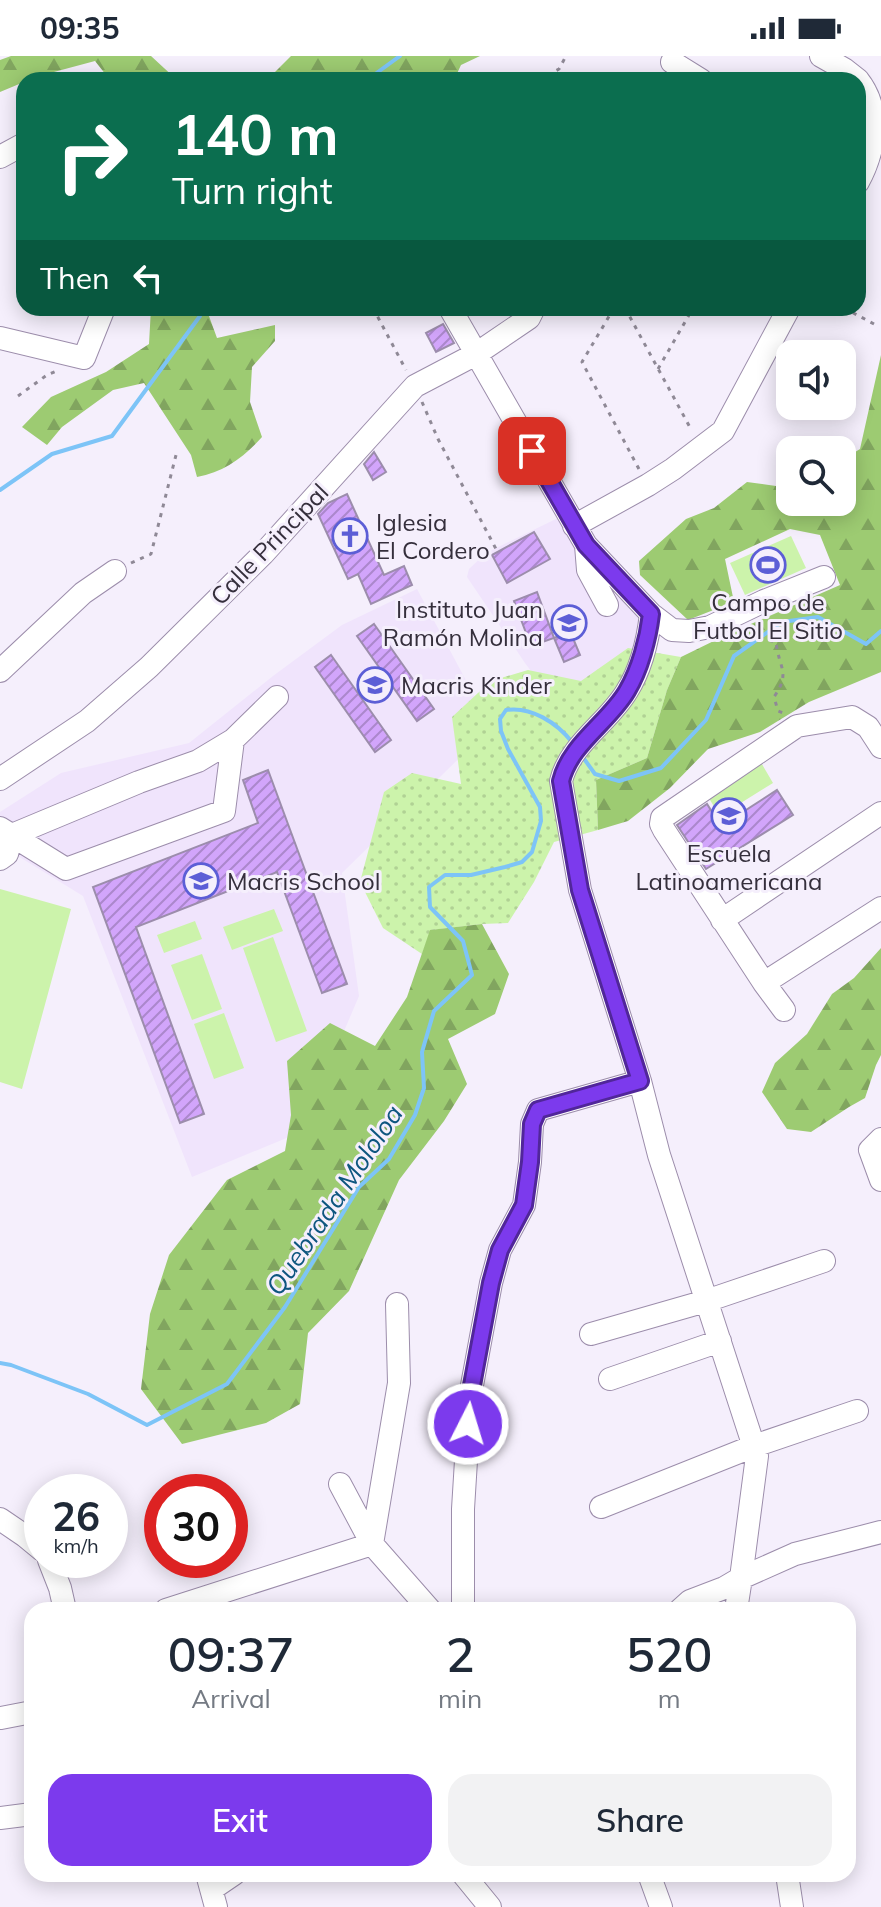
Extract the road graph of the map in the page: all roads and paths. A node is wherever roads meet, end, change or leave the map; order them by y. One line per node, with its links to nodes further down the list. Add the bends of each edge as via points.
1 (566, 56): 3 (path)
2 (821, 56): 4 (street)
3 (554, 72)
4 (848, 72)
5 (866, 86): 6 (street, via 877,107 878,130)
6 (866, 167)
7 (101, 316): 19 (street)
8 (377, 316): 21 (path)
9 (455, 316): 18 (street)
10 (523, 316): 18 (street, Calle Principal)
11 (609, 316): 25 (path, via 582,362)
12 (629, 316): 20 (path)
13 (688, 316): 20 (path)
14 (785, 316): 23 (street, via 723,431)
15 (859, 316): 16 (path)
16 (874, 324)
17 (0, 338): 19 (street)
18 (476, 354): 21 (street, Calle Principal); 26 (street)
19 (84, 358): 22 (path)
20 (658, 369): 23 (path)
21 (415, 386): 27 (path); 38 (street, Calle Principal, via 263,554 149,667 87,721)
22 (18, 396)
23 (701, 447): 25 (street)
24 (176, 455): 28 (path, via 151,554)
25 (648, 485): 26 (street)
26 (580, 535): 30 (street, via 588,570); 31 (street)
27 (496, 549)
28 (115, 571): 33 (street, via 83,593)
29 (824, 577): 31 (street, via 710,627 672,630)
30 (607, 605)
31 (651, 614): 46 (street, via 627,692 574,755 561,781 580,890)
32 (734, 632): 35 (path, via 776,642 784,683 774,697 778,711)
33 (0, 671)
34 (277, 697): 36 (street)
35 (808, 725): 37 (street, via 852,717 868,727); 43 (street, via 797,726 662,818 664,830)
36 (233, 740): 40 (street, via 198,761); 40 (street, via 224,811 66,869)
37 (881, 747)
38 (0, 779)
39 (881, 813): 43 (street)
40 (6, 832): 41 (street, via 7,854)
41 (0, 859)
42 (881, 908): 44 (street)
43 (722, 920): 44 (street)
44 (764, 983): 45 (street)
45 (784, 1010)
46 (640, 1081): 50 (street); 68 (street, via 538,1110 532,1124 524,1205 500,1250 470,1396)
47 (881, 1139): 48 (street, via 870,1150)
48 (881, 1180)
49 (824, 1261): 50 (street)
50 (706, 1301): 52 (street); 53 (street)
51 (397, 1304): 62 (street, via 399,1383)
52 (591, 1334)
53 (720, 1341): 54 (street); 56 (street)
54 (610, 1379)
55 (857, 1411): 56 (street)
56 (754, 1446): 58 (street); 64 (street)
57 (340, 1484): 62 (street)
58 (601, 1507)
59 (0, 1519): 61 (street)
60 (881, 1532): 64 (street, via 795,1554)
61 (24, 1535)
62 (372, 1544): 66 (street); 67 (street)
63 (56, 1578): 65 (street)
64 (741, 1578): 69 (street); 70 (street)
65 (63, 1602)
66 (191, 1602)
67 (415, 1602)
68 (463, 1602)
69 (689, 1602)
70 (737, 1602)
71 (24, 1714): 72 (street)
72 (1, 1718)
73 (24, 1815): 74 (street)
74 (0, 1818)
75 (470, 1882): 78 (street)
76 (652, 1882): 79 (street)
77 (788, 1882): 80 (street)
78 (490, 1907)
79 (661, 1907)
80 (792, 1907)

